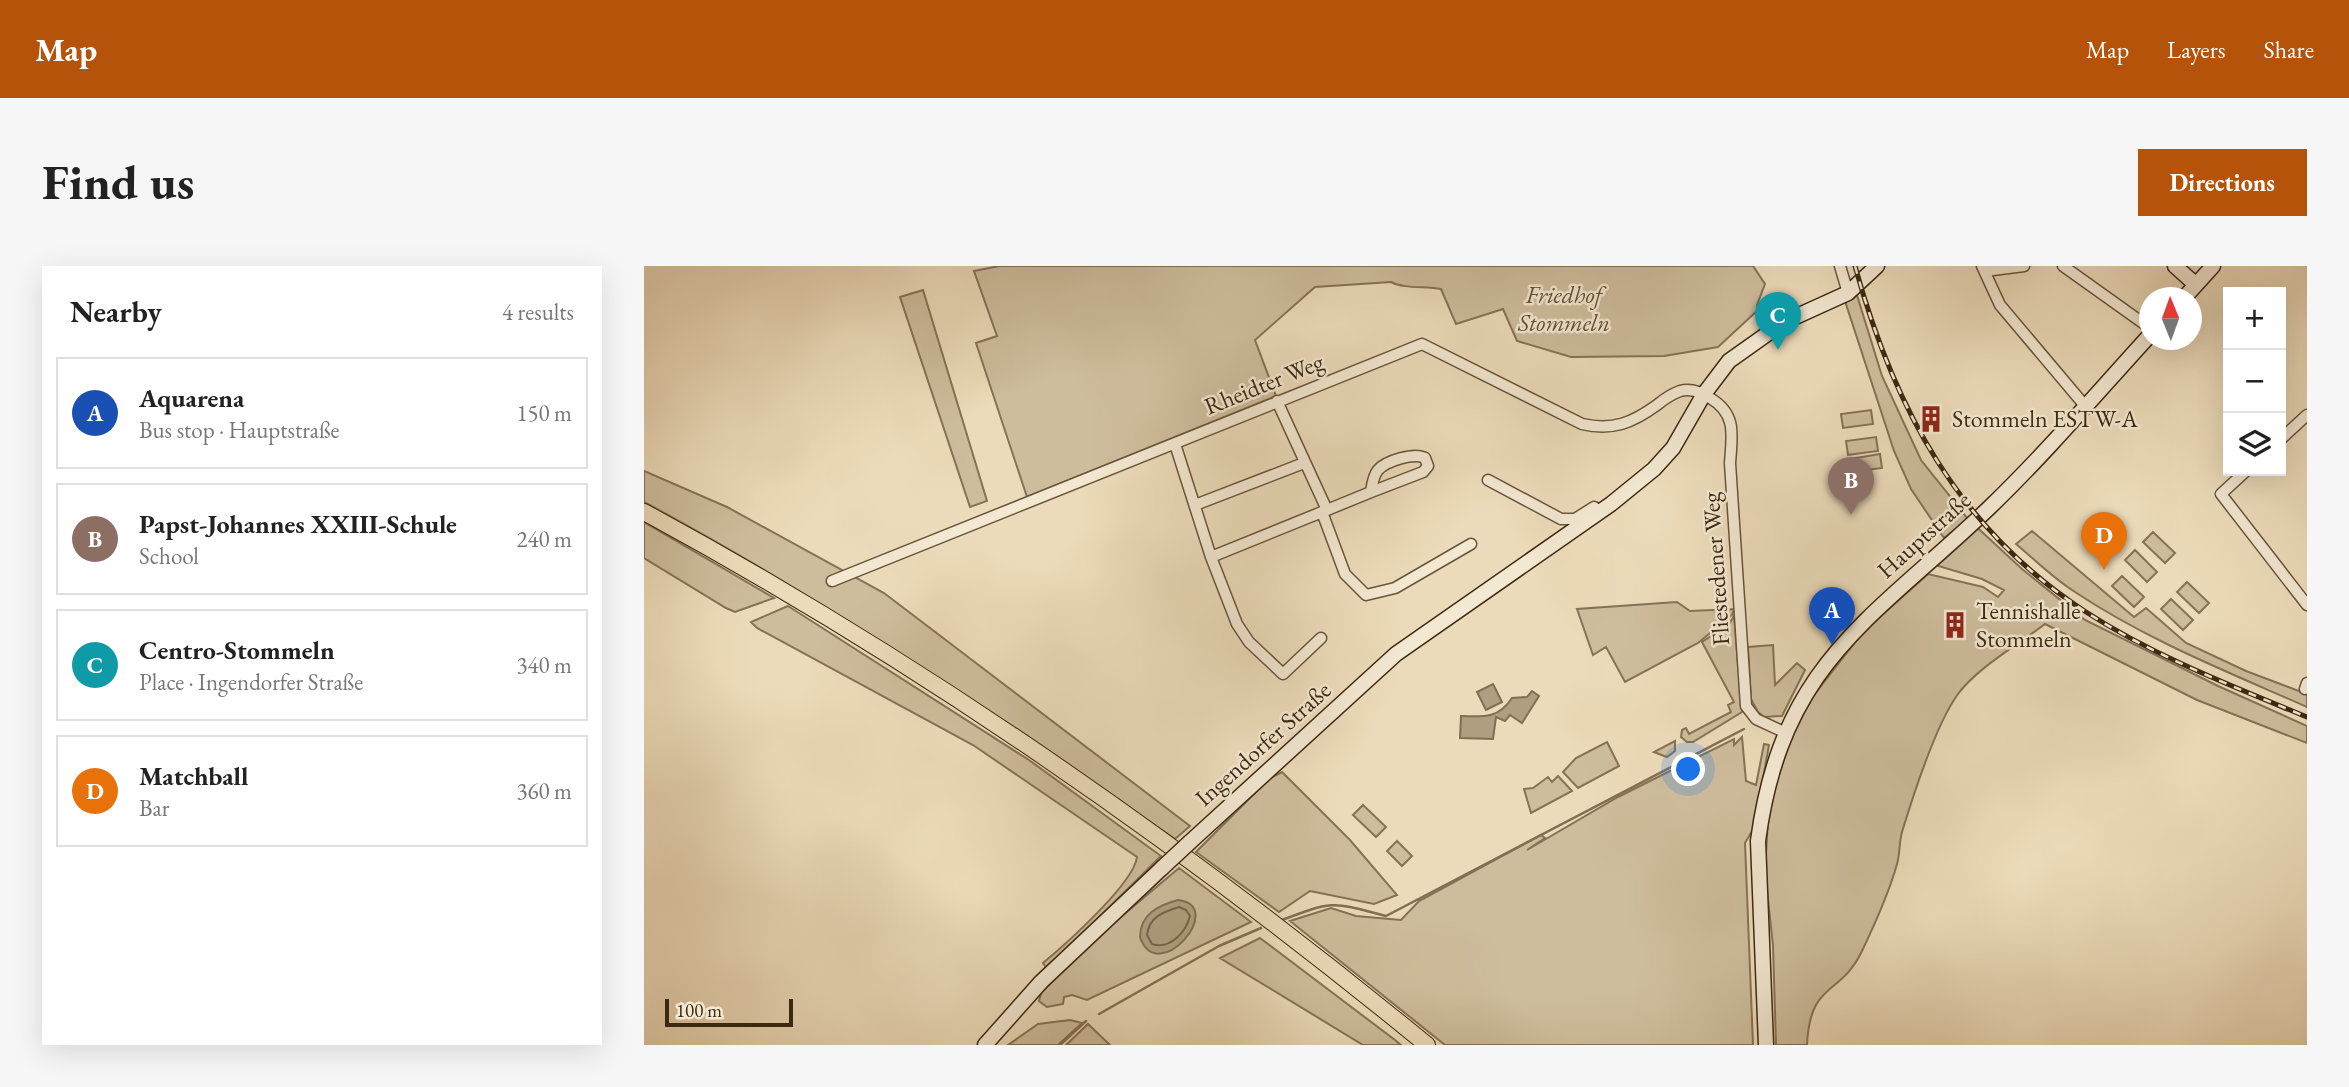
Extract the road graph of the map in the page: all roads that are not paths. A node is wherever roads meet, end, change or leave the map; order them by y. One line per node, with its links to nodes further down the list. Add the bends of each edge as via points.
1 (1840, 266): 9 (street)
2 (1877, 266): 9 (street, Ingendorfer Straße)
3 (2024, 266): 7 (street)
4 (2063, 266): 10 (street)
5 (2175, 266): 8 (street)
6 (2213, 266): 8 (street)
7 (1983, 269): 14 (street, via 2000,305)
8 (2196, 285)
9 (1848, 293): 12 (street, Ingendorfer Straße, via 1802,312 1744,349)
10 (2139, 320)
11 (2139, 347): 14 (street, Hauptstraße)
12 (1704, 394): 13 (street, Rheidter Weg, via 1677,392 1627,424 1598,428 1422,344); 24 (street, Ingendorfer Straße, via 1666,457); 31 (street, Fliestedener Weg, via 1729,413 1733,428 1730,463 1746,706 1756,719)
13 (1277, 401): 17 (street, Rheidter Weg); 18 (street)
14 (2086, 407): 31 (street, Hauptstraße, via 1989,508 1854,630 1810,684)
15 (2307, 415): 16 (street)
16 (2286, 434)
17 (1175, 444): 22 (street); 28 (street, Rheidter Weg)
18 (1304, 463): 22 (street); 23 (street)
19 (2241, 476): 29 (street, via 2221,494)
20 (1488, 480): 24 (street, Ingendorfer Straße, via 1561,519 1575,519 1594,507)
21 (1371, 492): 21 (street, via 1381,468 1410,456 1425,458 1428,466 1423,472); 23 (street)
22 (1195, 505): 27 (street)
23 (1324, 511): 26 (street, via 1345,574 1366,595 1395,588); 27 (street)
24 (1601, 511): 32 (street, Ingendorfer Straße, bridge, via 1396,654 1041,982)
25 (644, 512): 33 (main road, via 810,605 977,710 1261,912)
26 (1471, 544)
27 (1211, 556): 30 (street, via 1237,624 1283,674)
28 (832, 581)
29 (2307, 606)
30 (1321, 638)
31 (1784, 732): 34 (street, Hauptstraße, via 1758,841)
32 (985, 1045)
33 (1427, 1045)
34 (1766, 1045)

